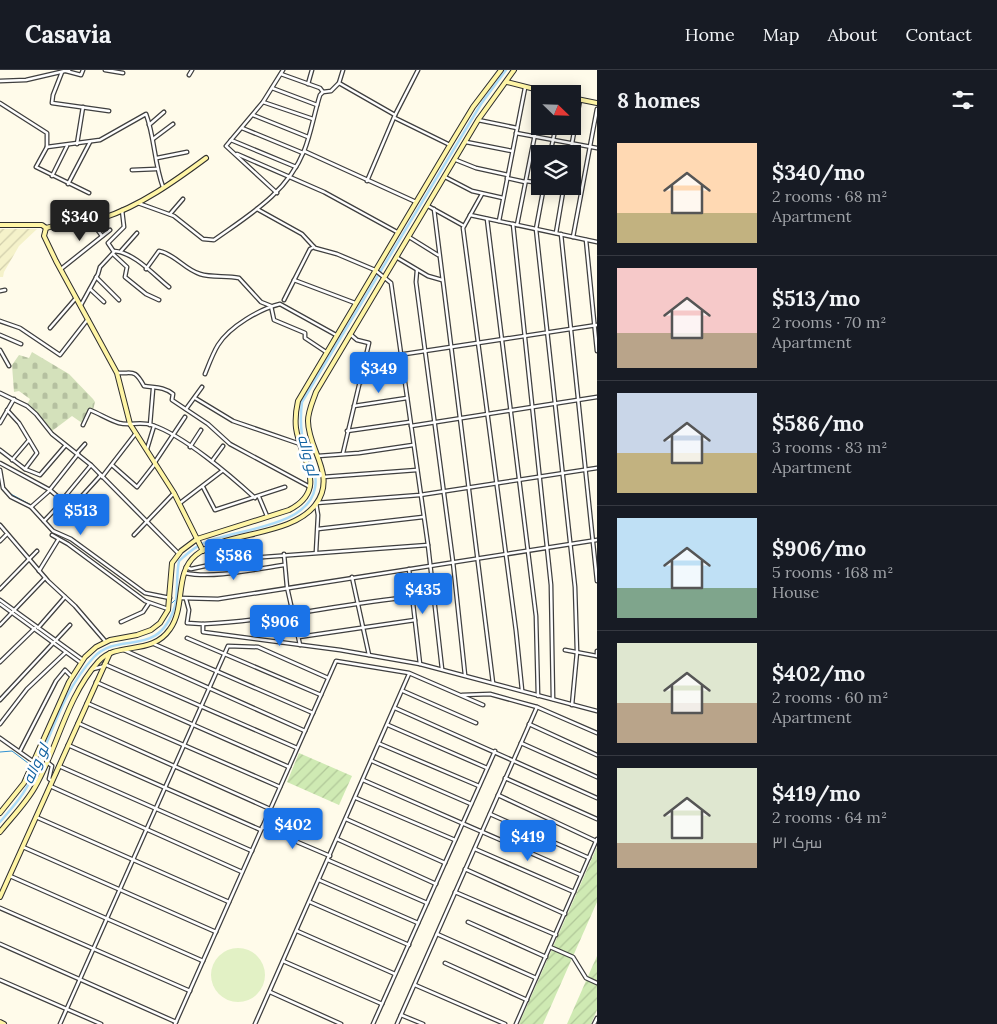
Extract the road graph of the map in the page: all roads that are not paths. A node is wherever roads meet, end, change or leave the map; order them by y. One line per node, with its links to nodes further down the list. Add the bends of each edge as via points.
1 (83, 70): 10 (street, via 81,75)
2 (105, 70): 11 (street)
3 (192, 70): 13 (street)
4 (283, 70): 12 (street)
5 (312, 70): 17 (street)
6 (343, 70): 16 (street)
7 (418, 70): 32 (street)
8 (501, 70): 51 (street)
9 (514, 70): 15 (street)
10 (66, 71): 14 (street, via 26,80); 27 (street, via 51,102)
11 (123, 74)
12 (281, 74): 17 (street); 18 (street)
13 (189, 75)
14 (0, 81)
15 (507, 82): 19 (street); 34 (street)
16 (339, 83): 21 (street, via 331,91); 32 (street)
17 (308, 84): 21 (street)
18 (272, 88): 23 (street); 26 (street)
19 (525, 88): 20 (street); 38 (street)
20 (531, 90)
21 (322, 92): 26 (street)
22 (581, 100): 25 (street)
23 (263, 102): 31 (street); 33 (street)
24 (0, 103): 54 (street, via 47,132)
25 (597, 104)
26 (317, 105): 33 (street)
27 (83, 107): 29 (street); 50 (street)
28 (597, 109): 55 (street)
29 (109, 111)
30 (164, 112): 36 (street)
31 (253, 115): 37 (street); 43 (street)
32 (395, 116): 51 (street); 72 (street)
33 (313, 119): 43 (street)
34 (478, 120): 38 (street); 48 (street)
35 (173, 124): 44 (street)
36 (149, 125): 44 (street); 47 (street, via 145,114 109,136)
37 (242, 128): 45 (street); 58 (street)
38 (517, 128): 39 (street)
39 (516, 133): 42 (street); 59 (street)
40 (554, 135): 46 (street)
41 (573, 135): 49 (street)
42 (534, 136): 46 (street); 71 (street)
43 (308, 137): 58 (street)
44 (153, 139): 61 (street)
45 (231, 140): 60 (street, via 226,146); 64 (street)
46 (553, 140): 49 (street); 52 (street)
47 (90, 142): 50 (street); 74 (street)
48 (466, 142): 59 (street); 63 (street)
49 (572, 143): 55 (street)
50 (77, 144): 53 (street)
51 (450, 145): 85 (street)
52 (552, 145)
53 (66, 146): 54 (street); 68 (street)
54 (47, 147): 68 (street, via 36,167)
55 (590, 147): 56 (street); 76 (street)
56 (597, 148)
57 (187, 152): 61 (street)
58 (304, 152): 64 (street); 72 (street)
59 (512, 152): 69 (street)
60 (237, 154): 67 (street); 78 (street)
61 (157, 158): 65 (street)
62 (206, 158): 75 (street)
63 (456, 160): 69 (street); 70 (street)
64 (296, 167): 67 (street)
65 (156, 169): 66 (street); 75 (street)
66 (132, 170)
67 (290, 175): 78 (street); 102 (street, via 350,204)
68 (52, 176): 74 (street)
69 (508, 176): 71 (street); 83 (street)
70 (445, 177): 79 (street); 86 (street)
71 (526, 181): 73 (street); 97 (street)
72 (367, 182): 85 (street)
73 (531, 182)
74 (68, 184): 77 (street)
75 (163, 187): 84 (street)
76 (582, 191): 108 (street)
77 (89, 193)
78 (277, 193): 87 (street)
79 (482, 194): 83 (street); 91 (street)
80 (542, 195): 100 (street)
81 (563, 195): 104 (street)
82 (184, 198): 90 (street)
83 (503, 198): 94 (street)
84 (137, 202): 89 (street); 90 (street)
85 (416, 202): 102 (street)
86 (428, 206): 88 (street); 107 (street)
87 (257, 209): 90 (street, via 211,241 203,239); 111 (street, via 296,230)
88 (434, 209): 98 (street); 114 (street)
89 (122, 210): 93 (street); 113 (street, via 124,227 108,243)
90 (169, 215)
91 (470, 215): 92 (street); 98 (street)
92 (487, 219): 94 (street); 146 (street)
93 (90, 221): 99 (street); 106 (street)
94 (499, 221): 95 (street)
95 (513, 224): 97 (street); 145 (street)
96 (0, 225): 99 (street, via 42,225)
97 (517, 225): 100 (street)
98 (464, 226): 148 (street)
99 (46, 228): 116 (street, via 44,236)
100 (536, 229): 104 (street); 141 (street)
101 (110, 230): 106 (street)
102 (397, 232): 118 (street)
103 (137, 233): 112 (street)
104 (556, 233): 105 (street)
105 (561, 234): 108 (street); 140 (street)
106 (102, 236): 116 (street)
107 (409, 237): 114 (street); 115 (street)
108 (573, 237): 109 (street)
109 (586, 240): 110 (street); 138 (street)
110 (597, 242)
111 (314, 247): 118 (street); 122 (street)
112 (121, 252): 113 (street); 117 (street)
113 (114, 253): 121 (street, via 100,267); 130 (street, via 127,267 126,277 146,294)
114 (438, 255): 123 (street)
115 (396, 257): 119 (street); 120 (street)
116 (61, 269): 128 (street)
117 (146, 269): 124 (street); 135 (street, via 159,251 171,254 181,265 201,274 239,278 261,302)
118 (376, 270): 120 (street); 133 (street)
119 (417, 270): 123 (street); 153 (street)
120 (384, 276): 142 (street); 154 (street, via 390,283)
121 (96, 277): 125 (street); 129 (street)
122 (294, 280): 131 (street); 133 (street)
123 (442, 280): 149 (street)
124 (169, 288)
125 (90, 289): 132 (street); 134 (street)
126 (5, 290): 127 (street)
127 (0, 291)
128 (76, 298): 134 (street); 139 (street)
129 (119, 300)
130 (159, 300)
131 (284, 300)
132 (104, 302)
133 (355, 303): 144 (street)
134 (81, 305): 136 (street)
135 (271, 306): 144 (street, via 280,304); 152 (street, via 274,320 305,333 305,338); 158 (street, via 248,317 221,340)
136 (88, 318): 137 (street, via 60,355 20,328); 157 (street)
137 (0, 321)
138 (596, 325): 140 (street); 151 (street)
139 (50, 328)
140 (571, 329): 141 (street); 168 (street)
141 (548, 333): 145 (street); 169 (street)
142 (350, 334): 155 (street, via 369,343); 200 (street, via 316,392 310,409 308,428)
143 (0, 335): 147 (street)
144 (336, 335): 152 (street)
145 (525, 336): 146 (street); 171 (street)
146 (502, 340): 148 (street); 174 (street)
147 (21, 344)
148 (479, 344): 149 (street); 175 (street)
149 (450, 349): 153 (street); 177 (street)
150 (0, 350): 156 (street)
151 (597, 351)
152 (326, 352): 191 (street, via 298,401 296,428)
153 (424, 352): 154 (street); 179 (street)
154 (402, 356): 155 (street); 159 (street)
155 (365, 360): 160 (street)
156 (9, 366)
157 (117, 372): 172 (street, via 133,372 144,386 170,391 172,400); 181 (street)
158 (205, 374)
159 (404, 375): 160 (street); 166 (street)
160 (360, 382): 170 (street)
161 (202, 387): 165 (street)
162 (153, 389): 183 (street)
163 (0, 393): 167 (street)
164 (597, 397): 168 (street)
165 (195, 398): 172 (street); 191 (street, via 233,421)
166 (407, 398): 170 (street); 178 (street)
167 (14, 399): 173 (street); 193 (street, via 36,414)
168 (579, 400): 169 (street); 212 (street)
169 (556, 403): 171 (street); 213 (street)
170 (353, 406): 186 (street)
171 (532, 407): 174 (street); 216 (street)
172 (186, 409): 221 (street, via 230,444)
173 (7, 410): 180 (street); 189 (street)
174 (511, 410): 175 (street); 217 (street)
175 (488, 414): 177 (street); 218 (street)
176 (185, 417): 188 (street)
177 (459, 418): 179 (street); 222 (street)
178 (410, 422): 184 (street); 186 (street)
179 (434, 422): 184 (street); 224 (street)
180 (0, 423)
181 (130, 424): 182 (street, via 119,423 90,410); 183 (street); 187 (street)
182 (83, 425)
183 (152, 425): 188 (street); 196 (street)
184 (411, 426): 192 (street)
185 (201, 430): 195 (street)
186 (347, 431): 198 (street)
187 (136, 433): 196 (street); 206 (street)
188 (173, 436): 195 (street); 202 (street)
189 (29, 440): 201 (street); 208 (street, via 37,453)
190 (85, 444): 199 (street)
191 (300, 444): 221 (street, via 311,477)
192 (413, 445): 198 (street); 211 (street)
193 (65, 446): 199 (street); 208 (street, via 40,475)
194 (223, 446): 203 (street)
195 (190, 447): 203 (street)
196 (146, 449): 202 (street)
197 (0, 450): 201 (street)
198 (343, 453): 200 (street)
199 (78, 454): 205 (street); 223 (street)
200 (318, 456): 215 (street)
201 (12, 460): 208 (street)
202 (156, 462): 206 (street, via 137,487); 225 (street)
203 (212, 462): 210 (street)
204 (0, 463): 223 (street)
205 (91, 465): 214 (street); 229 (street)
206 (112, 465): 214 (street)
207 (597, 468): 212 (street)
208 (25, 469)
209 (0, 470): 232 (street, via 3,488 11,497)
210 (223, 470): 219 (street); 228 (street)
211 (417, 470): 215 (street); 226 (street)
212 (587, 470): 213 (street); 244 (street)
213 (563, 473): 216 (street); 246 (street)
214 (101, 476): 229 (street, via 71,508); 236 (street)
215 (323, 477): 231 (street)
216 (540, 477): 217 (street); 248 (street)
217 (519, 480): 218 (street); 250 (street)
218 (497, 483): 222 (street); 255 (street)
219 (203, 487): 228 (street, via 215,510); 230 (street)
220 (285, 487): 227 (street)
221 (310, 487): 233 (street, via 297,506)
222 (468, 488): 224 (street); 256 (street)
223 (50, 490): 229 (street); 232 (street)
224 (444, 491): 226 (street); 258 (street)
225 (174, 493): 230 (street); 236 (street)
226 (420, 494): 231 (street); 234 (street)
227 (259, 497): 228 (street); 233 (street)
228 (255, 498)
229 (63, 501): 235 (street)
230 (180, 503): 243 (street)
231 (316, 504): 238 (street); 249 (street, via 294,521)
232 (31, 507): 235 (street)
233 (267, 517): 243 (street)
234 (423, 517): 238 (street); 247 (street)
235 (44, 521): 272 (street, via 53,531 71,539 145,593)
236 (147, 522): 241 (street); 253 (street)
237 (0, 526): 239 (street)
238 (318, 529): 252 (street)
239 (6, 535): 245 (street); 257 (street)
240 (52, 535): 242 (street)
241 (134, 535)
242 (58, 540): 263 (street); 277 (street)
243 (198, 540): 249 (street); 253 (street, via 188,544)
244 (596, 540): 246 (street); 267 (street)
245 (0, 541)
246 (571, 544): 248 (street); 298 (street)
247 (428, 545): 252 (street); 260 (street)
248 (547, 547): 250 (street); 322 (street)
249 (203, 550): 261 (street)
250 (528, 550): 255 (street); 321 (street, via 536,616)
251 (37, 551): 257 (street)
252 (316, 552): 254 (street)
253 (179, 554): 272 (street, via 172,563)
254 (284, 554): 259 (street); 261 (street, via 237,559 191,569)
255 (506, 554): 256 (street); 317 (street)
256 (478, 558): 258 (street); 315 (street)
257 (28, 559): 263 (street); 269 (street)
258 (453, 562): 260 (street); 311 (street)
259 (284, 565): 264 (street, via 237,572); 268 (street)
260 (430, 565): 262 (street); 308 (street)
261 (186, 567): 264 (street)
262 (409, 569): 265 (street); 270 (street)
263 (39, 571): 266 (street)
264 (184, 572): 273 (street)
265 (352, 577): 268 (street); 276 (street)
266 (45, 578): 271 (street); 279 (street)
267 (597, 582)
268 (287, 587): 274 (street, via 218,599); 280 (street)
269 (0, 589)
270 (412, 596): 276 (street); 281 (street)
271 (65, 597): 287 (street); 290 (street)
272 (170, 598): 278 (street)
273 (180, 598): 274 (street); 292 (street, via 177,618 170,630)
274 (186, 599): 283 (street, via 189,610 187,623)
275 (0, 602): 279 (street)
276 (358, 602): 280 (street); 286 (street)
277 (150, 603): 278 (street); 282 (street, via 143,612)
278 (168, 608): 290 (street, via 160,623 151,630)
279 (13, 612): 284 (street); 287 (street)
280 (294, 613): 283 (street); 288 (street)
281 (414, 620): 286 (street); 305 (street)
282 (121, 622)
283 (203, 624): 293 (street, via 203,632)
284 (0, 625)
285 (70, 626): 291 (street)
286 (364, 627): 288 (street); 301 (street)
287 (36, 628): 291 (street); 303 (street)
288 (299, 637): 293 (street)
289 (187, 638): 300 (street)
290 (106, 642): 304 (street, via 96,647)
291 (55, 643): 297 (street); 304 (street); 323 (street)
292 (154, 644): 294 (street); 309 (street)
293 (300, 645): 301 (street)
294 (123, 650): 299 (street); 316 (street)
295 (565, 650): 298 (street)
296 (597, 651): 302 (street)
297 (66, 652): 304 (street); 334 (street, via 27,688)
298 (577, 652): 302 (street); 326 (street)
299 (110, 653): 306 (street); 307 (street)
300 (224, 654): 309 (street); 313 (street, via 231,645 253,646); 319 (street)
301 (369, 655): 305 (street)
302 (597, 656)
303 (0, 662)
304 (82, 662): 312 (street)
305 (420, 664): 308 (street)
306 (104, 665): 307 (street); 314 (street); 328 (street)
307 (93, 669): 352 (street, via 78,690)
308 (442, 669): 311 (street)
309 (217, 671): 316 (street); 331 (street)
310 (410, 674): 313 (street, via 338,660); 318 (street); 320 (street)
311 (465, 675): 315 (street)
312 (72, 676): 346 (street, via 65,670 56,681); 351 (street)
313 (328, 678): 319 (street)
314 (96, 682): 324 (street); 336 (street)
315 (493, 683): 317 (street)
316 (209, 688): 328 (street); 338 (street)
317 (522, 690): 321 (street)
318 (403, 691): 329 (street); 333 (street)
319 (321, 695): 331 (street)
320 (460, 695): 325 (street); 327 (street, via 490,694)
321 (538, 696): 322 (street)
322 (554, 699): 326 (street)
323 (0, 700)
324 (87, 702): 332 (street); 344 (street)
325 (483, 705)
326 (572, 705): 330 (street)
327 (537, 706): 335 (street); 339 (street)
328 (201, 707): 336 (street); 345 (street)
329 (395, 708): 337 (street); 347 (street)
330 (597, 711)
331 (313, 713): 338 (street)
332 (77, 723): 343 (street); 354 (street)
333 (476, 723)
334 (0, 724)
335 (529, 724): 341 (street); 348 (street)
336 (193, 725): 344 (street); 355 (street)
337 (388, 725): 342 (street); 356 (street)
338 (305, 731): 345 (street)
339 (597, 733)
340 (0, 738): 346 (street)
341 (521, 742): 349 (street); 357 (street)
342 (380, 744): 350 (street); 362 (street)
343 (68, 745): 353 (street); 364 (street)
344 (184, 745): 354 (street); 363 (street)
345 (297, 748): 355 (street)
346 (20, 751): 351 (street)
347 (495, 751): 349 (street); 356 (street)
348 (597, 756)
349 (514, 759): 358 (street); 367 (street)
350 (372, 761): 359 (street); 368 (street)
351 (34, 762): 371 (street, via 24,783)
352 (46, 762): 360 (street, via 52,766 49,779); 380 (street, via 26,801)
353 (58, 766): 360 (street); 369 (street)
354 (174, 766): 364 (street); 370 (street)
355 (289, 767): 363 (street)
356 (488, 768): 362 (street)
357 (597, 777)
358 (505, 778): 365 (street); 375 (street)
359 (363, 780): 366 (street); 376 (street)
360 (52, 781): 361 (street)
361 (50, 786): 373 (street); 378 (street)
362 (479, 786): 368 (street)
363 (280, 787): 370 (street)
364 (165, 788): 369 (street); 377 (street)
365 (498, 795): 372 (street); 383 (street)
366 (356, 798): 374 (street); 382 (street)
367 (597, 798)
368 (472, 804): 376 (street)
369 (156, 809): 378 (street); 386 (street)
370 (270, 809): 377 (street)
371 (0, 813)
372 (490, 814): 379 (street); 388 (street)
373 (36, 817): 384 (street); 389 (street)
374 (346, 819): 381 (street); 391 (street)
375 (597, 820)
376 (463, 823): 379 (street); 382 (street)
377 (262, 828): 386 (street); 387 (street)
378 (146, 830): 389 (street); 393 (street)
379 (482, 831): 385 (street); 394 (street)
380 (0, 832)
381 (337, 839): 387 (street); 397 (street)
382 (455, 840): 391 (street)
383 (597, 840): 388 (street)
384 (23, 846): 395 (street); 398 (street)
385 (474, 849): 392 (street); 400 (street)
386 (252, 851): 393 (street)
387 (330, 856): 390 (street)
388 (589, 858): 394 (street)
389 (133, 860): 398 (street); 402 (street)
390 (328, 860): 396 (street); 404 (street)
391 (445, 863): 397 (street)
392 (465, 869): 399 (street); 406 (street)
393 (242, 872): 402 (street)
394 (581, 875): 400 (street)
395 (9, 876): 401 (street); 407 (street)
396 (319, 880): 403 (street); 409 (street)
397 (436, 884): 404 (street)
398 (120, 889): 407 (street); 411 (street)
399 (455, 892): 412 (street); 413 (street)
400 (574, 892): 406 (street)
401 (0, 897)
402 (229, 902): 411 (street)
403 (310, 902): 410 (street); 415 (street)
404 (427, 904): 409 (street)
405 (0, 908): 417 (street)
406 (565, 914): 413 (street)
407 (107, 919): 417 (street); 419 (street)
408 (468, 922): 418 (street)
409 (418, 923): 415 (street)
410 (296, 931): 420 (street); 422 (street)
411 (216, 932): 419 (street)
412 (437, 934): 423 (street); 427 (street)
413 (556, 935): 416 (street)
414 (0, 944): 425 (street)
415 (409, 945): 422 (street)
416 (550, 947): 418 (street); 426 (street, via 573,957 586,978)
417 (93, 949): 425 (street); 428 (street)
418 (546, 957): 423 (street)
419 (203, 961): 428 (street)
420 (283, 961): 429 (street); 431 (street)
421 (445, 963): 430 (street)
422 (396, 974): 431 (street)
423 (536, 978): 430 (street)
424 (0, 980): 432 (street)
425 (80, 980): 432 (street); 436 (street)
426 (597, 983)
427 (414, 985): 433 (street); 446 (street)
428 (190, 991): 436 (street)
429 (270, 992): 437 (street); 442 (street)
430 (527, 1000): 447 (street)
431 (382, 1004): 443 (street)
432 (67, 1009): 439 (street); 440 (street)
433 (401, 1015): 444 (street); 445 (street)
434 (597, 1018): 448 (street)
435 (0, 1022): 438 (street)
436 (175, 1023)
437 (256, 1023): 441 (street)
438 (4, 1024)
439 (60, 1024)
440 (101, 1024)
441 (262, 1024)
442 (341, 1024)
443 (373, 1024)
444 (397, 1024)
445 (423, 1024)
446 (505, 1024)
447 (516, 1024)
448 (594, 1024)

